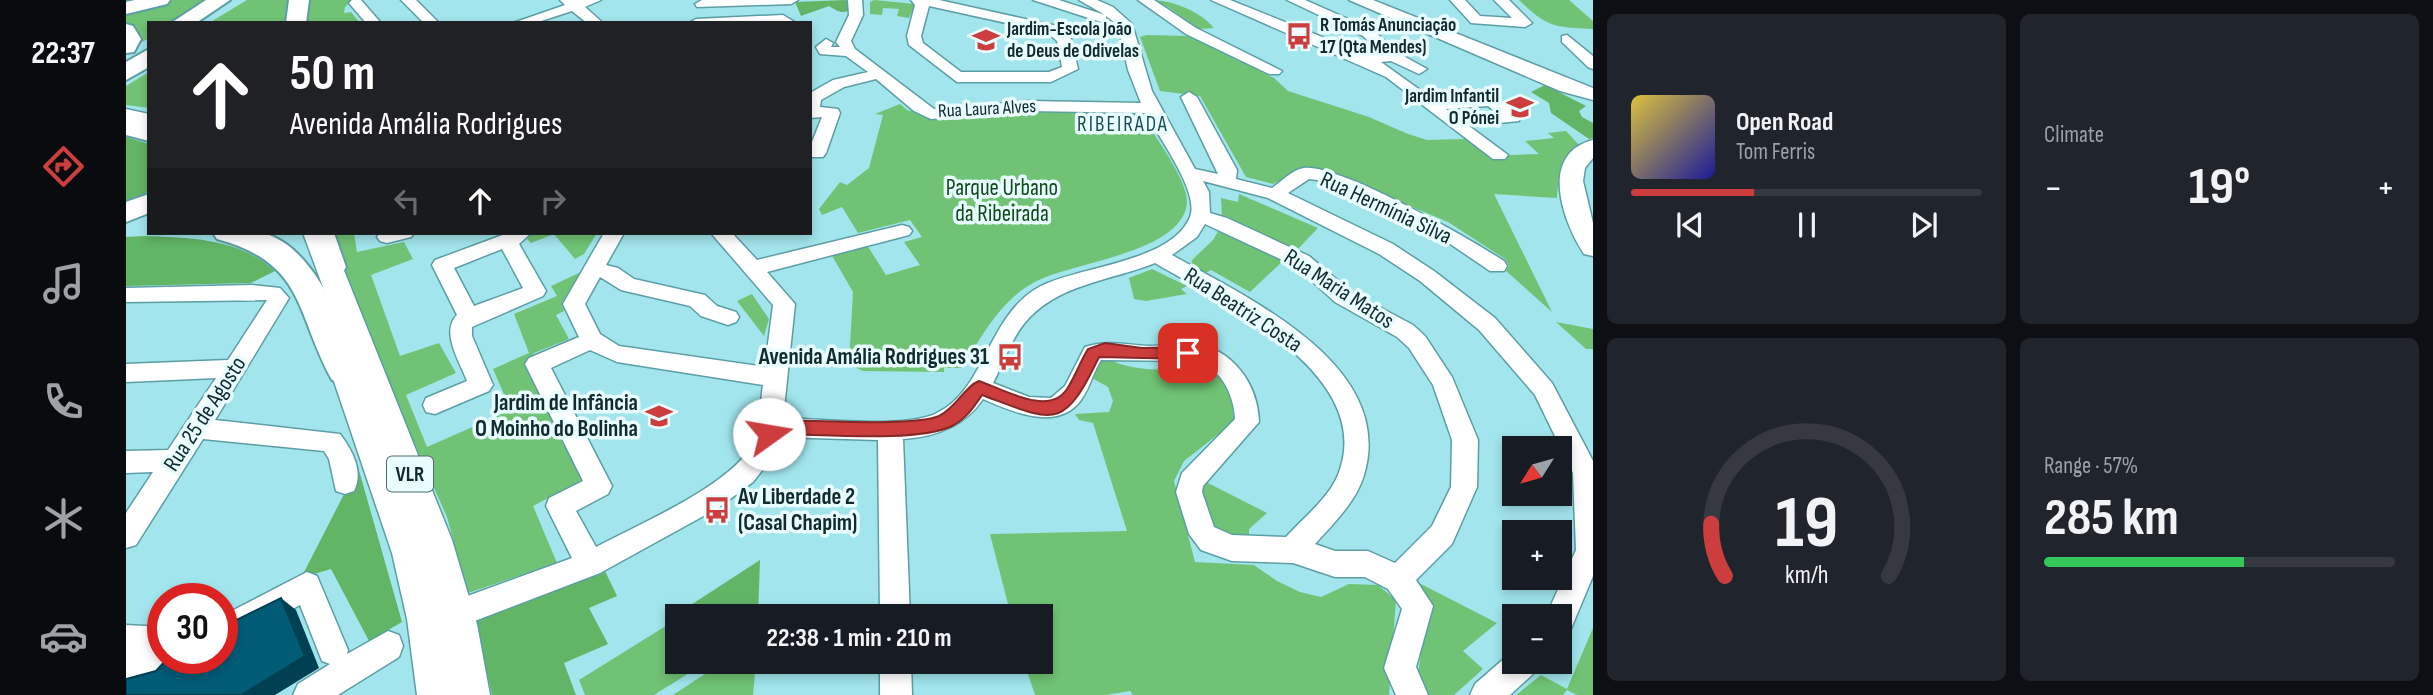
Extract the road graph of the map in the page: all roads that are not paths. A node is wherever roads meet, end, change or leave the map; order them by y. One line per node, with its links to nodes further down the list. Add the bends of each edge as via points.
1 (160, 0): 23 (highway)
2 (220, 0): 24 (highway)
3 (235, 0): 25 (highway)
4 (299, 0): 26 (highway)
5 (408, 0): 28 (street)
6 (594, 0): 20 (street)
7 (791, 0): 18 (street)
8 (855, 0): 41 (street, via 856,15)
9 (919, 0): 9 (street, via 916,45 957,77 1051,77 1070,69 1064,39 1052,29)
10 (1044, 0): 39 (street, via 1097,15)
11 (1086, 0): 39 (street, via 1125,24)
12 (1145, 0): 50 (street, via 1191,31)
13 (1218, 0): 45 (street)
14 (1274, 0): 21 (street, via 1295,8)
15 (1358, 0): 54 (main road)
16 (1457, 0): 34 (street, via 1476,20)
17 (1501, 0): 34 (street, via 1525,23)
18 (705, 2): 31 (street)
19 (356, 3): 27 (street)
20 (571, 3): 29 (street); 30 (street)
21 (1301, 3): 42 (street, via 1368,33)
22 (1486, 7): 34 (street)
23 (126, 8)
24 (184, 21)
25 (200, 21)
26 (296, 21)
27 (372, 21)
28 (430, 21)
29 (525, 21)
30 (594, 21)
31 (681, 21)
32 (740, 21): 33 (street)
33 (786, 21)
34 (1500, 22)
35 (126, 30): 40 (highway, via 130,38)
36 (812, 37): 41 (street)
37 (1567, 39): 47 (street)
38 (147, 44): 44 (highway)
39 (1128, 45): 60 (street)
40 (126, 47)
41 (837, 47): 46 (street); 52 (street, Rua Laura Alves, via 858,56)
42 (1393, 56): 45 (street); 49 (street)
43 (147, 57): 51 (highway)
44 (126, 60)
45 (1365, 60): 59 (street)
46 (816, 63)
47 (1593, 64)
48 (147, 68): 53 (highway)
49 (1419, 69)
50 (1274, 71)
51 (126, 73)
52 (879, 74): 58 (street, via 839,83 814,98); 60 (street, Rua Laura Alves, via 931,114 1029,106)
53 (126, 80)
54 (1567, 87): 55 (main road); 57 (main road)
55 (1593, 94)
56 (1189, 97): 73 (street, via 1228,170)
57 (1593, 103)
58 (812, 105)
59 (1431, 105): 65 (street); 65 (street, via 1491,101 1513,117)
60 (1149, 108): 72 (street)
61 (812, 112): 69 (street, via 832,113 817,153)
62 (126, 114): 63 (highway); 64 (main road)
63 (147, 114)
64 (147, 120)
65 (1457, 122): 70 (street, via 1463,132 1478,136)
66 (126, 125): 67 (main road); 68 (highway)
67 (147, 128)
68 (147, 133)
69 (812, 152)
70 (1499, 155)
71 (1588, 156): 87 (main road, via 1573,169 1570,187 1578,223)
72 (1187, 172): 73 (street); 77 (street, via 1200,192)
73 (1227, 180): 74 (street)
74 (1275, 194): 89 (street, Rua Hermínia Silva, via 1306,173 1321,175 1447,233); 114 (street, via 1339,223 1427,276 1487,324 1544,389 1586,474 1590,550)
75 (147, 203): 76 (highway)
76 (126, 214)
77 (1201, 217): 88 (street, via 1186,238); 112 (street, Rua Maria Matos, via 1302,261 1343,297 1405,331 1418,342 1444,383 1465,440 1464,486 1443,536)
78 (147, 230): 80 (highway)
79 (902, 231): 91 (street)
80 (126, 232)
81 (233, 235): 98 (highway, via 262,244 290,263 314,297)
82 (301, 235): 98 (main road, VLR)
83 (319, 235): 90 (highway)
84 (613, 235): 92 (street)
85 (727, 235): 91 (street)
86 (514, 238): 94 (street, via 535,290); 94 (street, via 442,265)
87 (1593, 248)
88 (1157, 255): 101 (street, via 1059,287 1028,305 1002,337); 110 (street, Rua Beatriz Costa, via 1303,345 1350,405 1357,442 1352,474)
89 (1497, 266)
90 (331, 267): 125 (main road, VLR, via 434,540 454,614)
91 (754, 268): 100 (street, via 784,304)
92 (595, 269): 95 (street, via 628,285 697,300 709,311); 96 (street, via 574,304)
93 (126, 295): 97 (street, Rua 25 de Agosto, via 272,293 278,298 275,307)
94 (470, 317): 102 (street, via 461,324 461,336 481,385)
95 (728, 317)
96 (592, 340): 100 (street, via 617,354); 111 (street, via 537,364 599,486 559,506)
97 (232, 369): 99 (street); 104 (street, Rua 25 de Agosto)
98 (344, 371): 125 (main road, VLR, via 410,554 426,619)
99 (126, 373)
100 (776, 377): 103 (street)
101 (979, 387): 105 (street, via 962,411 945,421 925,428); 110 (street, via 1037,408 1053,408 1073,394 1093,353 1105,349 1207,357 1236,380 1248,409 1247,422 1239,433 1191,481 1189,492 1203,534 1222,547)
102 (435, 405)
103 (770, 427): 105 (street); 111 (street, via 762,452 724,491)
104 (195, 428): 106 (street, Rua 25 de Agosto); 108 (street, via 331,441 342,456)
105 (890, 429): 113 (street)
106 (174, 461): 107 (street); 109 (street, Rua 25 de Agosto)
107 (126, 462)
108 (345, 483)
109 (129, 527)
110 (1293, 550): 112 (street, via 1335,564 1368,564)
111 (590, 564): 115 (street)
112 (1398, 579): 128 (street, via 1418,606 1400,668)
113 (895, 604)
114 (1566, 604)
115 (472, 608)
116 (238, 623): 120 (street, via 307,586)
117 (126, 640): 118 (street)
118 (147, 641)
119 (388, 646): 126 (street)
120 (334, 650)
121 (126, 671): 122 (street)
122 (147, 673)
123 (896, 674): 127 (street)
124 (1510, 674): 129 (street)
125 (461, 693)
126 (309, 695)
127 (896, 695)
128 (1412, 695)
129 (1486, 695)

